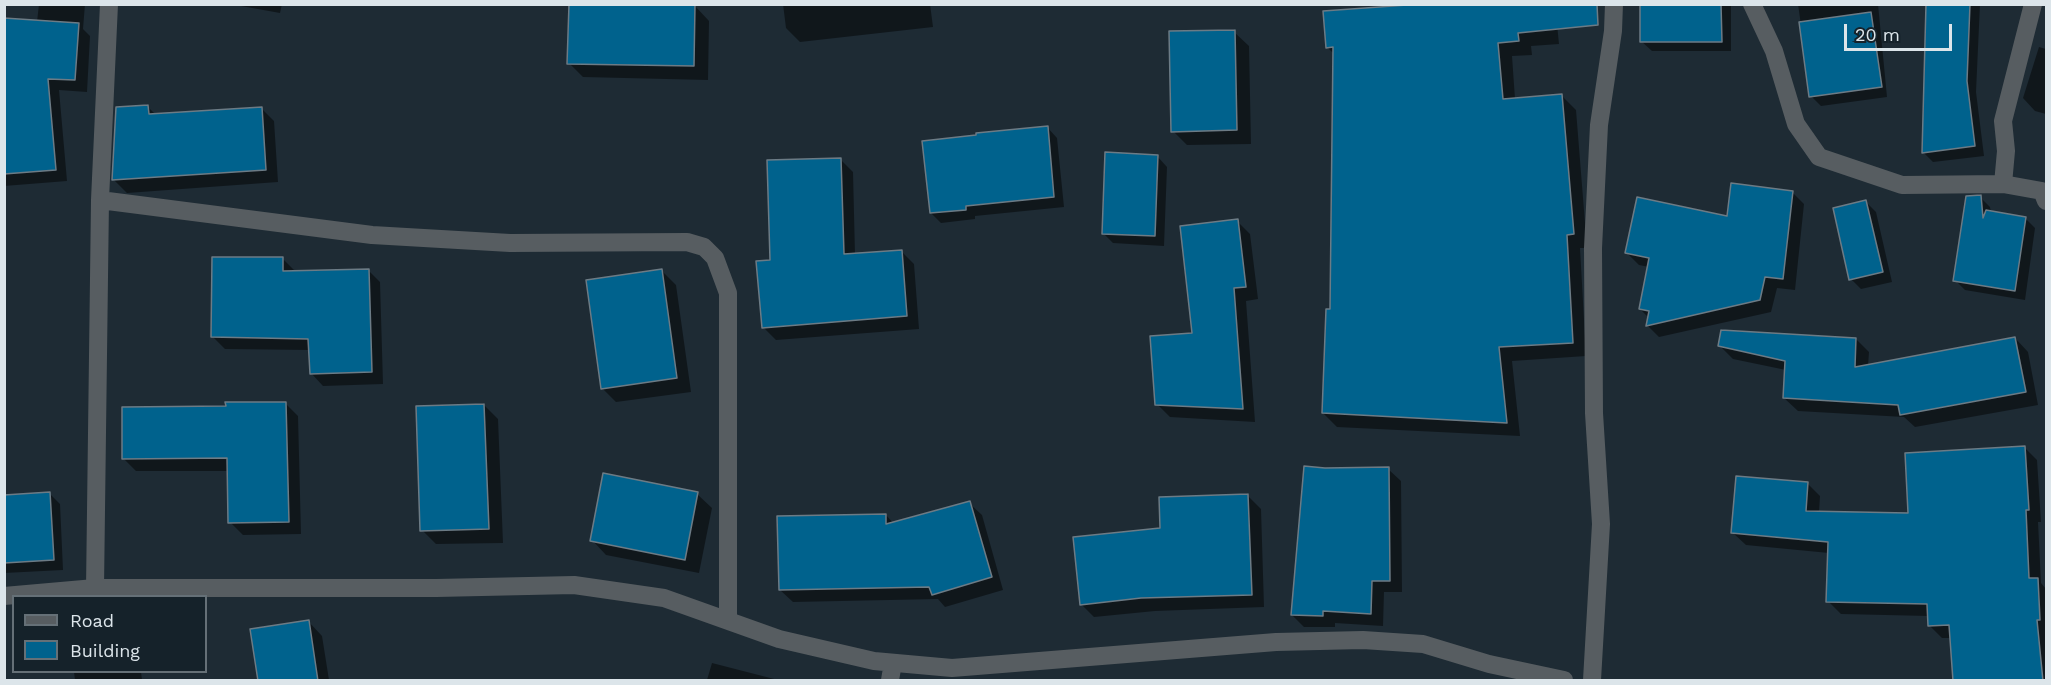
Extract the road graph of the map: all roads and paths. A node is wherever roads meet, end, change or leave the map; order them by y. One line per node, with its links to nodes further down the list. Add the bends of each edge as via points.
1 (109, 4): 6 (street)
2 (1614, 4): 13 (street, via 1599,125 1593,248 1594,414 1601,524)
3 (1752, 4): 5 (street, via 1774,51 1796,124 1819,157 1902,185)
4 (2037, 9): 5 (street, via 2003,121)
5 (2003, 183): 7 (street, via 2042,191)
6 (100, 200): 8 (street); 10 (street, via 372,235 510,243 687,242 704,247 715,258 728,293)
7 (2046, 201)
8 (95, 588): 9 (street); 10 (street, via 574,585 664,598)
9 (15, 595)
10 (728, 621): 11 (street, via 779,639 874,661)
11 (891, 672): 12 (street, via 1276,642 1363,640 1423,644)
12 (1564, 681)
13 (1592, 681)

